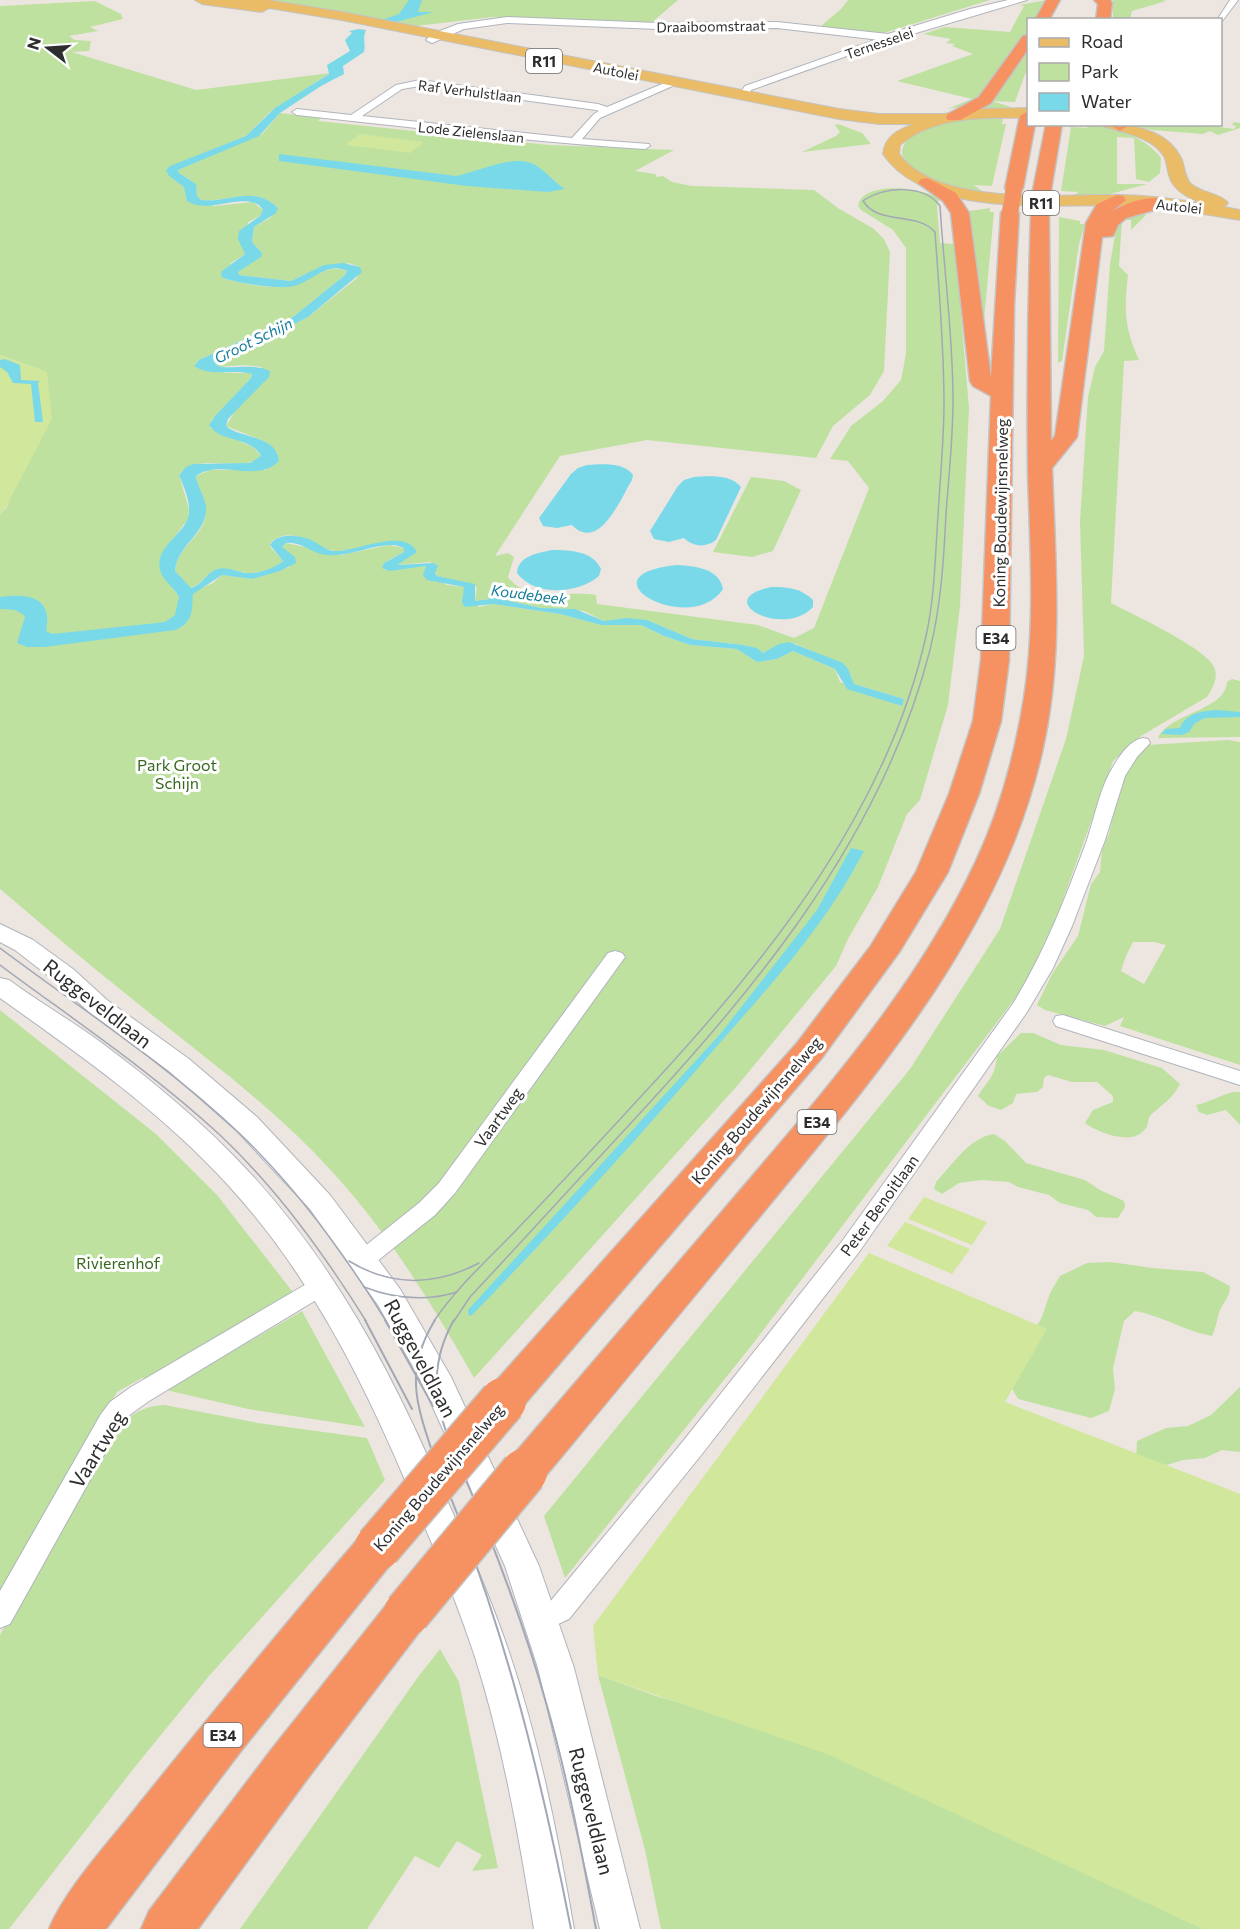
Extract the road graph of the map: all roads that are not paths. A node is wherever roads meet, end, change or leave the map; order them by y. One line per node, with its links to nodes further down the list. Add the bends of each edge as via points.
1 (41, 0): 2 (street)
2 (49, 0)
3 (202, 0): 15 (main road, Autolei / R11)
4 (243, 0): 14 (main road, Autolei / R11)
5 (1022, 0): 16 (street, Ternesselei)
6 (1053, 0): 9 (highway)
7 (1234, 0): 11 (street)
8 (1094, 3): 10 (highway, via 1105,3)
9 (1043, 18)
10 (1103, 18)
11 (1222, 20)
12 (533, 21): 13 (street, Draaiboomstraat); 15 (street, Draaiboomstraat, via 483,25); 16 (street, Draaiboomstraat, via 658,27 777,25)
13 (475, 23): 14 (street, Draaiboomstraat); 15 (street, Draaiboomstraat)
14 (406, 30): 15 (main road, Autolei / R11)
15 (438, 38): 18 (main road, Autolei / R11)
16 (889, 38): 19 (street, Ternesselei, via 748,88)
17 (1027, 42): 22 (highway, via 984,100)
18 (665, 83): 19 (main road, Autolei / R11); 20 (street); 29 (main road, Autolei / R11, via 856,123 882,133)
19 (743, 96): 22 (main road, Autolei / R11, via 869,118)
20 (603, 109): 24 (street, Raf Verhulstlaan, via 420,82 399,87); 28 (street)
21 (297, 112): 24 (street, Lode Zielenslaan)
22 (950, 118): 23 (main road, Autolei / R11, via 987,114); 29 (main road, Autolei / R11, via 913,129)
23 (1027, 118)
24 (351, 119): 28 (street, Lode Zielenslaan)
25 (1027, 123): 38 (highway, Koning Boudewijnsnelweg / E34, bridge, via 1010,213)
26 (1054, 126): 39 (highway, E34, bridge, via 1042,190 1038,308)
27 (1119, 126): 31 (main road, Autolei, via 1148,137 1167,150)
28 (574, 142): 30 (street, Lode Zielenslaan)
29 (892, 145): 32 (main road, Autolei / R11, via 897,164)
30 (645, 146)
31 (1177, 174): 33 (main road, Autolei / R11, via 1147,191); 35 (main road, Autolei, via 1190,191)
32 (927, 183): 33 (main road, Autolei / R11, via 1020,202); 38 (highway, via 950,197 960,213 981,381)
33 (1117, 200): 34 (main road, Autolei / R11); 37 (highway, via 1100,212)
34 (1159, 203): 36 (main road, Autolei / R11); 37 (highway, via 1115,216 1106,233)
35 (1240, 209)
36 (1240, 215)
37 (1092, 240): 39 (highway, via 1066,437)
38 (1003, 394): 50 (highway, Koning Boudewijnsnelweg / E34, bridge, via 995,660 987,721 964,794 932,872 884,951 809,1051 286,1656)
39 (1040, 467): 51 (highway, E34, bridge, via 1042,667 1015,800 981,883 929,970 861,1066 772,1178 407,1613)
40 (1142, 743): 49 (street, Peter Benoitlaan, via 1119,768 1096,841 1057,938 1020,1008 850,1246 722,1411 559,1611)
41 (0, 932): 46 (street, Ruggeveldlaan, via 64,975 247,1124 320,1202)
42 (615, 957): 46 (street, Vaartweg, via 447,1188)
43 (0, 986): 47 (street, via 60,1026 161,1104 261,1204)
44 (1063, 1021): 45 (street)
45 (1240, 1078)
46 (363, 1260): 49 (street, Ruggeveldlaan, via 435,1377 522,1566)
47 (315, 1289): 48 (street, Vaartweg, via 119,1409); 52 (street, via 353,1335 397,1421 480,1618 499,1677 534,1819)
48 (0, 1616)
49 (542, 1620): 53 (street, Ruggeveldlaan, via 573,1730)
50 (75, 1929)
51 (167, 1929)
52 (554, 1929)
53 (620, 1929)

